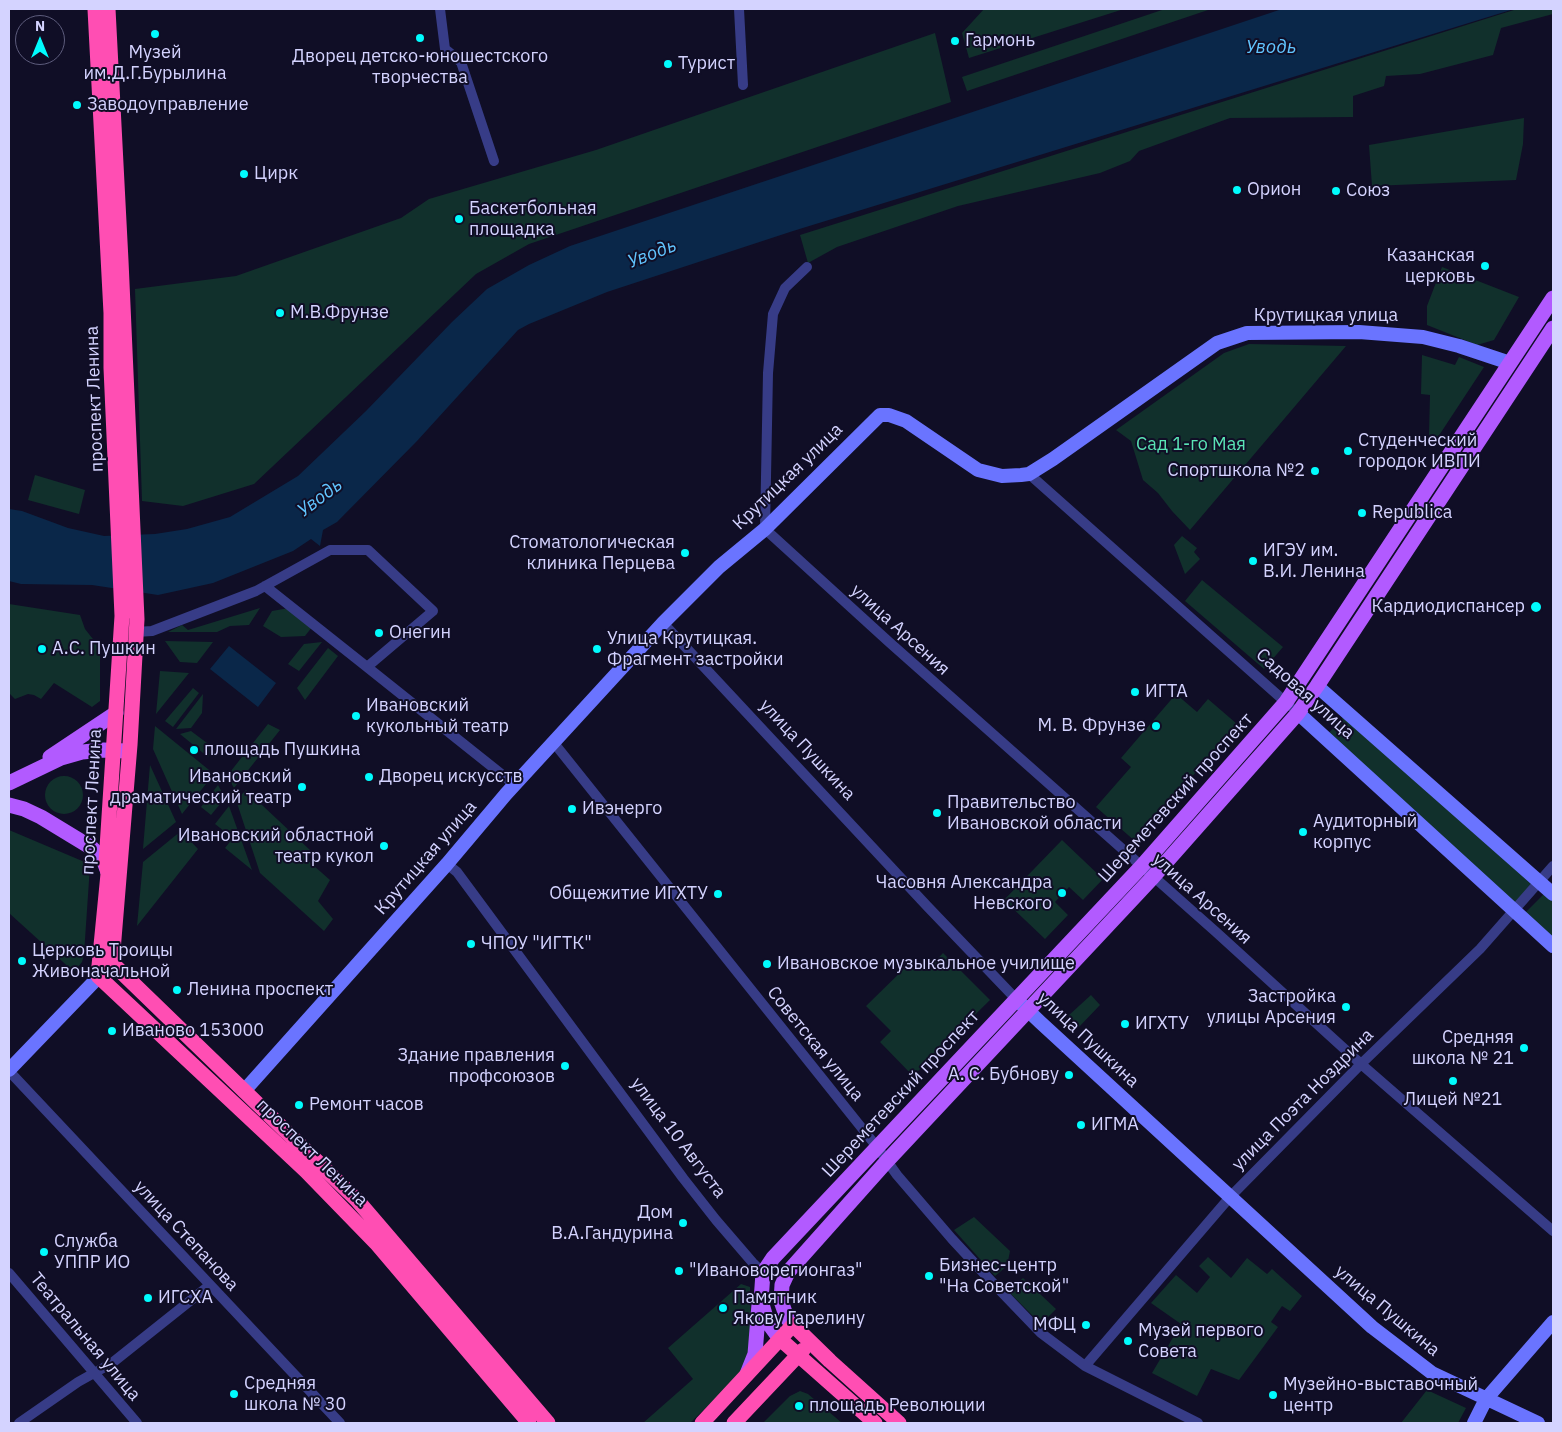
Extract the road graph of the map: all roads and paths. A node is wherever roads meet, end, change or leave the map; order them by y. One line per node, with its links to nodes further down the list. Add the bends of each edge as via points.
1 (95, 9): 13 (highway, проспект Ленина, via 111,368)
2 (108, 9): 13 (highway, проспект Ленина)
3 (440, 9): 6 (street, via 445,48 461,62)
4 (739, 9): 5 (street)
5 (743, 85)
6 (494, 160)
7 (807, 267): 14 (street, via 785,288 773,314 768,373)
8 (1553, 298): 10 (main road, Шереметевский проспект)
9 (1553, 328): 11 (main road, Шереметевский проспект)
10 (1510, 363): 11 (main road, Крутицкая улица); 12 (street, Крутицкая улица, via 1423,337 1367,332 1247,333 1217,343); 20 (main road, Шереметевский проспект)
11 (1524, 372): 19 (main road, Шереметевский проспект)
12 (1029, 474): 14 (street, Крутицкая улица, via 1002,476 978,470 902,418 880,415); 20 (street, Садовая улица)
13 (125, 505): 16 (highway, проспект Ленина)
14 (765, 529): 17 (street, Крутицкая улица); 32 (street, улица Арсения)
15 (265, 586): 16 (street, via 152,631); 18 (street); 18 (street, via 330,550 368,550 434,611)
16 (132, 623): 21 (highway, проспект Ленина); 25 (highway, проспект Ленина)
17 (663, 623): 23 (street, Крутицкая улица); 41 (street, улица Пушкина)
18 (367, 667): 28 (street)
19 (1317, 686): 22 (main road, Шереметевский проспект); 35 (street, Садовая улица)
20 (1286, 702): 22 (street, Садовая улица); 32 (main road, Шереметевский проспект)
21 (116, 713): 24 (highway, проспект Ленина); 26 (main road)
22 (1298, 713): 34 (main road, Шереметевский проспект); 37 (street, Садовая улица)
23 (554, 743): 28 (street, Крутицкая улица); 46 (street, Советская улица)
24 (114, 750): 25 (main road); 26 (main road, via 82,752); 33 (highway, проспект Ленина, via 106,863)
25 (129, 751): 39 (highway, проспект Ленина)
26 (27, 773): 27 (main road)
27 (9, 783)
28 (515, 785): 30 (street, Крутицкая улица)
29 (9, 805): 33 (main road, via 41,817 92,848 103,859)
30 (447, 864): 45 (street, Крутицкая улица); 51 (street, улица 10 Августа, via 483,906 683,1178)
31 (1553, 866): 35 (street, улица Поэта Ноздрина)
32 (1141, 867): 34 (street, улица Арсения); 41 (main road, Шереметевский проспект)
33 (108, 874): 40 (highway, проспект Ленина)
34 (1154, 877): 42 (main road, Шереметевский проспект); 43 (street, улица Арсения)
35 (1539, 882): 36 (street, Садовая улица); 37 (street, улица Поэта Ноздрина)
36 (1553, 894)
37 (1514, 910): 38 (street, Садовая улица); 43 (street, улица Поэта Ноздрина, via 1480,949)
38 (1553, 946)
39 (112, 963): 40 (street); 45 (highway, проспект Ленина)
40 (98, 976): 44 (street); 68 (highway, проспект Ленина, via 306,1171 376,1243)
41 (1016, 999): 42 (street, улица Пушкина); 46 (main road, Шереметевский проспект)
42 (1029, 1011): 47 (main road, Шереметевский проспект); 48 (street, улица Пушкина)
43 (1360, 1064): 48 (street, улица Поэта Ноздрина); 49 (street, улица Арсения)
44 (9, 1071): 52 (street, улица Степанова)
45 (244, 1091): 69 (highway, проспект Ленина, via 357,1200)
46 (877, 1147): 47 (street, Советская улица); 51 (main road, Шереметевский проспект, via 773,1258)
47 (887, 1162): 55 (main road, Шереметевский проспект, via 788,1272 782,1285 782,1307); 59 (street, Советская улица, via 952,1239 1041,1333)
48 (1230, 1197): 59 (street, улица Поэта Ноздрина); 64 (street, улица Пушкина, via 1372,1327 1432,1373)
49 (1553, 1231)
50 (9, 1273): 60 (street, Театральная улица)
51 (763, 1273): 53 (main road)
52 (210, 1285): 60 (street, via 112,1363); 67 (street, улица Степанова)
53 (761, 1293): 56 (main road, via 766,1318); 63 (main road, via 755,1354)
54 (1553, 1322): 64 (street)
55 (793, 1325): 56 (highway); 57 (highway)
56 (780, 1339): 58 (highway); 63 (highway)
57 (810, 1342): 58 (highway); 73 (highway)
58 (797, 1356): 61 (highway); 62 (highway)
59 (1085, 1366): 74 (street, Советская улица)
60 (95, 1372): 65 (street); 66 (street, Театральная улица)
61 (818, 1374): 62 (highway, via 802,1370); 72 (highway)
62 (777, 1378): 71 (highway)
63 (742, 1381): 70 (highway)
64 (1486, 1399): 75 (street); 76 (street, улица Пушкина)
65 (19, 1423)
66 (137, 1423)
67 (340, 1423)
68 (529, 1423)
69 (548, 1423)
70 (702, 1423)
71 (734, 1423)
72 (875, 1423)
73 (899, 1423)
74 (1198, 1423)
75 (1474, 1423)
76 (1538, 1423)

